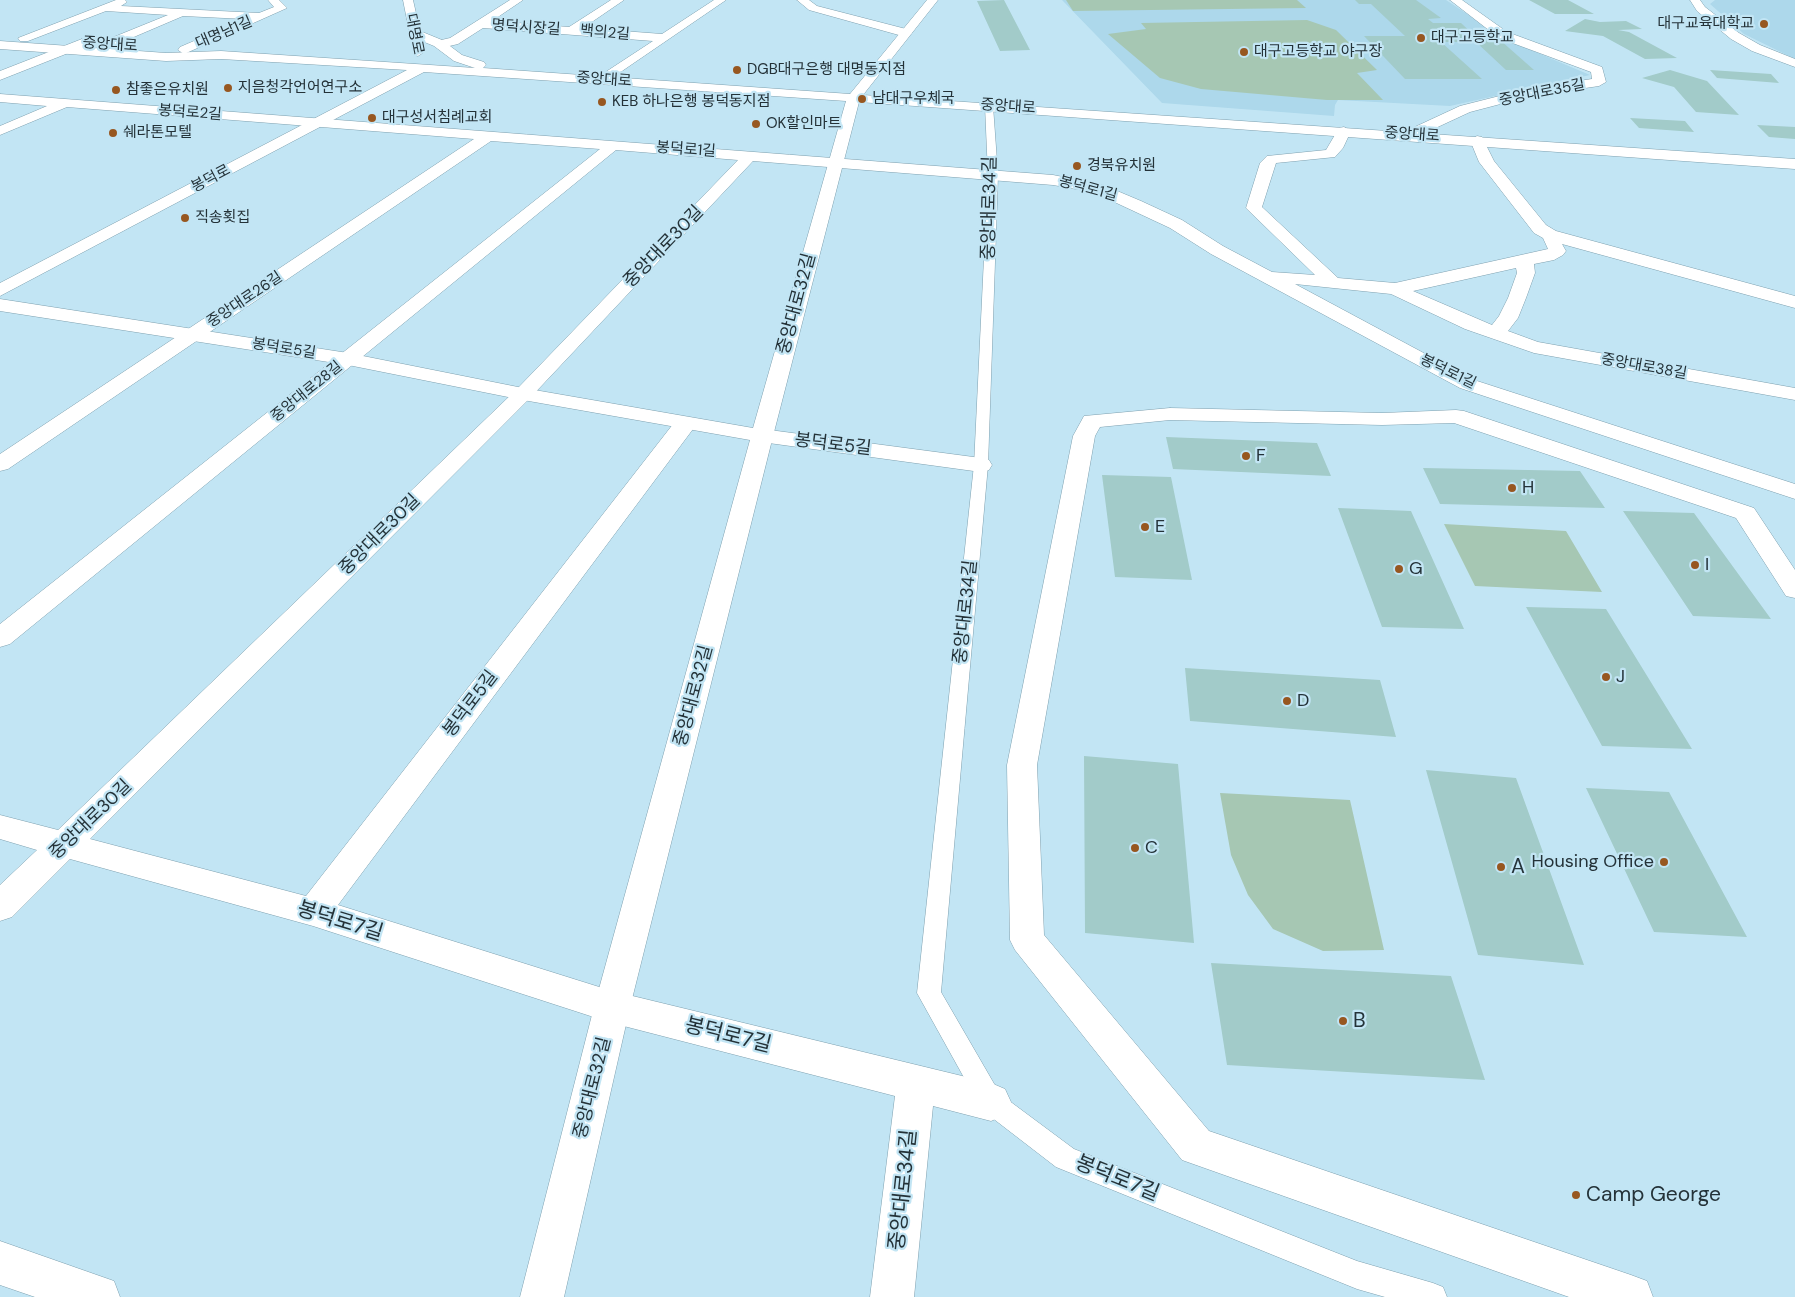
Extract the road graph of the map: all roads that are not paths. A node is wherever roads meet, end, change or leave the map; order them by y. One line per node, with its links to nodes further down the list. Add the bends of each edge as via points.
1 (126, 0): 12 (street)
2 (273, 0): 14 (street, 대명남1길, via 281,8)
3 (408, 0): 20 (street, 대명로)
4 (518, 0): 15 (street, 명덕시장길)
5 (619, 0): 16 (street, 백의2길)
6 (721, 0): 21 (street)
7 (802, 0): 17 (street, via 813,8)
8 (933, 0): 17 (street)
9 (1455, 0): 46 (street, 중앙대로35길, via 1503,35 1597,70 1599,82 1531,92 1464,110)
10 (1695, 0): 30 (street, via 1701,9 1735,36)
11 (208, 2): 13 (street)
12 (104, 8): 13 (street); 19 (street)
13 (184, 13): 14 (street); 23 (street)
14 (261, 17): 27 (street, 대명남1길)
15 (480, 24): 16 (street, 명덕시장길); 24 (street, 명덕시장길, via 454,41)
16 (571, 30): 21 (street, 백의2길)
17 (906, 33): 37 (street)
18 (0, 37): 19 (street, 중앙대로)
19 (24, 38): 22 (street, 중앙대로)
20 (415, 38): 24 (street); 29 (street, via 398,52); 31 (street, 대명로)
21 (664, 38): 34 (street)
22 (82, 43): 23 (street, 중앙대로); 26 (street)
23 (108, 44): 27 (street, 중앙대로)
24 (440, 44): 32 (street, via 458,58)
25 (0, 45): 26 (street, 중앙대로)
26 (65, 50): 28 (street, 중앙대로, via 166,56); 33 (street)
27 (184, 50): 28 (street, 중앙대로)
28 (221, 55): 29 (street, 중앙대로)
29 (325, 61): 31 (street, 중앙대로); 39 (street, via 365,73 371,86)
30 (1795, 63)
31 (421, 68): 32 (street, 중앙대로); 39 (street, 봉덕로)
32 (510, 74): 34 (street, 중앙대로); 35 (street)
33 (0, 76)
34 (603, 80): 37 (street, 중앙대로)
35 (452, 83)
36 (405, 91): 39 (street)
37 (854, 97): 41 (street, 중앙대로); 50 (street, 중앙대로32길)
38 (0, 98): 40 (street, 봉덕로2길)
39 (360, 101): 42 (street, 봉덕로)
40 (66, 103): 42 (street, 봉덕로2길); 43 (street)
41 (990, 106): 44 (street, 중앙대로); 52 (lane, 중앙대로34길)
42 (319, 123): 45 (street, 봉덕로1길); 58 (street, 봉덕로)
43 (0, 131)
44 (1344, 131): 46 (street, 중앙대로); 56 (street, via 1330,154 1272,159 1254,208)
45 (490, 135): 48 (street, 봉덕로1길); 62 (street, 중앙대로26길)
46 (1409, 135): 47 (street, 중앙대로)
47 (1477, 140): 51 (street, 중앙대로); 53 (street, via 1487,162 1540,229)
48 (614, 145): 49 (street, 봉덕로1길); 63 (street, 중앙대로28길)
49 (751, 155): 50 (street, 봉덕로1길); 64 (street, 중앙대로30길)
50 (836, 163): 52 (street, 봉덕로1길); 67 (street, 중앙대로32길)
51 (1795, 164)
52 (993, 175): 55 (street, 봉덕로1길, via 1053,180 1096,188 1176,224); 69 (lane, 중앙대로34길)
53 (1550, 234): 54 (street, 중앙대로38길, via 1557,251); 59 (street)
54 (1524, 260): 57 (street, 중앙대로38길); 61 (street, via 1526,273 1517,298 1508,318)
55 (1267, 277): 56 (street, 중앙대로38길); 70 (street, 봉덕로1길, via 1467,384)
56 (1332, 282): 57 (street, 중앙대로38길)
57 (1395, 289): 61 (street, 중앙대로38길)
58 (0, 290)
59 (1795, 302)
60 (0, 306): 62 (street, 봉덕로5길)
61 (1495, 334): 65 (street, 중앙대로38길, via 1568,354)
62 (193, 335): 63 (street, 봉덕로5길); 68 (street, 중앙대로26길)
63 (348, 359): 64 (street, 봉덕로5길); 72 (street, 중앙대로28길)
64 (523, 394): 66 (street, 봉덕로5길); 74 (street, 중앙대로30길)
65 (1795, 394)
66 (685, 424): 67 (street, 봉덕로5길); 76 (street, 봉덕로5길)
67 (762, 436): 69 (street, 봉덕로5길); 77 (street, 중앙대로32길)
68 (0, 464)
69 (981, 464): 79 (lane, 중앙대로34길, via 930,993)
70 (1795, 492)
71 (1795, 590): 85 (street, via 1745,513 1456,416 1382,419 1170,414 1092,420 1084,436 1022,766 1027,940 1196,1146)
72 (0, 638)
73 (0, 827): 74 (street, 봉덕로7길)
74 (67, 844): 75 (street, 중앙대로30길); 76 (street, 봉덕로7길)
75 (0, 907)
76 (313, 912): 77 (street, 봉덕로7길)
77 (612, 1007): 78 (street, 봉덕로7길); 82 (street, 중앙대로32길)
78 (916, 1083): 79 (street, 봉덕로7길); 83 (street, 중앙대로34길)
79 (991, 1102): 84 (lane, 봉덕로7길, via 1065,1158 1357,1275)
80 (0, 1264): 81 (street)
81 (98, 1297)
82 (542, 1297)
83 (892, 1297)
84 (1433, 1297)
85 (1631, 1297)

